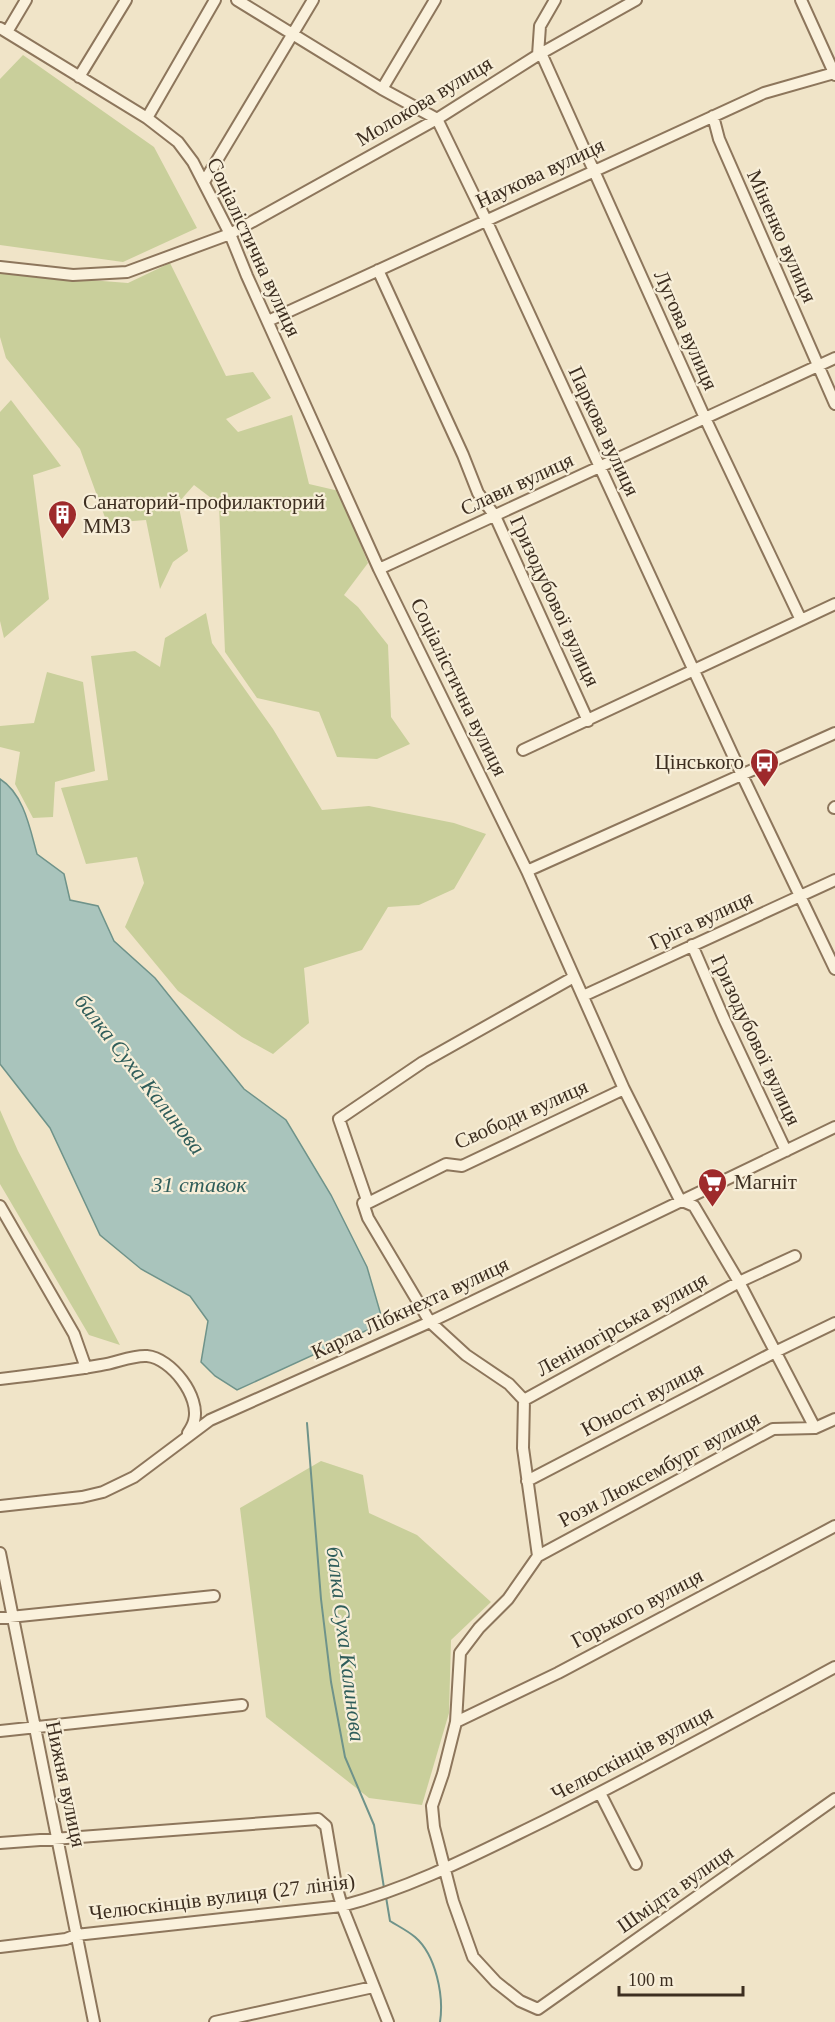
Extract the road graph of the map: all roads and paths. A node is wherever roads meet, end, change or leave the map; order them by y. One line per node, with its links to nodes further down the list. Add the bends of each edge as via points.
1 (26, 0): 10 (street)
2 (126, 0): 14 (street)
3 (215, 0): 17 (street)
4 (237, 0): 11 (street)
5 (313, 0): 11 (street)
6 (435, 0): 15 (street)
7 (555, 0): 12 (street, via 540,26)
8 (636, 0): 12 (street, Молокова вулиця)
9 (801, 0): 13 (street)
10 (3, 30): 14 (street, Соціалістична вулиця)
11 (292, 33): 15 (street); 20 (street)
12 (539, 54): 18 (street, Молокова вулиця); 19 (street, Лугова вулиця)
13 (834, 74): 16 (street, Наукова вулиця, via 764,93)
14 (79, 77): 17 (street, Соціалістична вулиця)
15 (382, 89): 18 (street)
16 (713, 116): 19 (street, Наукова вулиця); 27 (street, Міненко вулиця, via 718,139)
17 (147, 118): 20 (street, Соціалістична вулиця, via 178,142)
18 (437, 118): 21 (street, Паркова вулиця); 22 (street, Молокова вулиця)
19 (592, 170): 21 (street, Наукова вулиця); 29 (street, Лугова вулиця)
20 (204, 182): 22 (street, Соціалістична вулиця)
21 (486, 220): 24 (street, Наукова вулиця); 30 (street, Паркова вулиця)
22 (230, 234): 23 (street, Молокова вулиця, via 127,272 74,275); 25 (street, Соціалістична вулиця)
23 (0, 267)
24 (378, 270): 25 (street, Наукова вулиця); 31 (street, Гризодубової вулиця, via 478,493)
25 (268, 321): 32 (street, Соціалістична вулиця)
26 (835, 358): 27 (street, Слави вулиця)
27 (817, 366): 28 (street, Міненко вулиця); 29 (street, Слави вулиця)
28 (835, 404)
29 (705, 418): 30 (street, Слави вулиця); 34 (street, Лугова вулиця)
30 (599, 468): 31 (street, Слави вулиця); 35 (street, Паркова вулиця)
31 (495, 516): 32 (street, Слави вулиця); 36 (street, Гризодубової вулиця)
32 (380, 569): 40 (street, Соціалістична вулиця)
33 (835, 604): 34 (street)
34 (801, 620): 35 (street)
35 (694, 671): 36 (street); 39 (street, Паркова вулиця)
36 (588, 721): 38 (street)
37 (835, 733): 39 (street)
38 (523, 750)
39 (742, 776): 40 (street); 42 (street, Паркова вулиця)
40 (527, 871): 45 (street, Соціалістична вулиця)
41 (835, 880): 42 (street, Гріга вулиця)
42 (801, 895): 43 (street, Гріга вулиця); 44 (street, Паркова вулиця)
43 (692, 945): 46 (street, Гріга вулиця); 49 (street, Гризодубової вулиця)
44 (835, 969)
45 (574, 977): 46 (street, Соціалістична вулиця); 51 (street, via 423,1062 339,1119)
46 (583, 996): 47 (street, Соціалістична вулиця)
47 (624, 1089): 50 (street, Соціалістична вулиця); 51 (street, Свободи вулиця, via 462,1166 446,1164)
48 (835, 1127): 49 (street, Карла Лібкнехта вулиця)
49 (786, 1151): 50 (street, Карла Лібкнехта вулиця)
50 (680, 1200): 54 (street, Соціалістична вулиця, via 694,1206); 55 (street, Карла Лібкнехта вулиця)
51 (368, 1203): 55 (street, via 363,1203 368,1218)
52 (0, 1206): 58 (street, via 74,1334)
53 (795, 1256): 54 (street, Леніногірська вулиця)
54 (739, 1282): 57 (street, Соціалістична вулиця); 60 (street, Леніногірська вулиця)
55 (430, 1322): 60 (street); 63 (street, Карла Лібкнехта вулиця, via 210,1420)
56 (835, 1323): 57 (street, Юності вулиця)
57 (775, 1352): 62 (street, Соціалістична вулиця); 64 (street, Юності вулиця)
58 (86, 1368): 59 (street); 63 (street, via 144,1356 163,1361 192,1396 195,1420)
59 (0, 1379)
60 (524, 1400): 64 (street)
61 (835, 1419): 62 (street, Рози Люксембург вулиця)
62 (815, 1428): 68 (street, Рози Люксембург вулиця, via 773,1429)
63 (186, 1436): 65 (street, Карла Лібкнехта вулиця, via 134,1477 103,1492)
64 (527, 1481): 68 (street)
65 (0, 1506)
66 (835, 1526): 74 (street, Горького вулиця, via 558,1673)
67 (0, 1553): 70 (street, Нижня вулиця)
68 (538, 1556): 74 (street, via 508,1599 460,1653)
69 (214, 1596): 70 (street)
70 (12, 1617): 71 (street); 75 (street, Нижня вулиця)
71 (0, 1618)
72 (835, 1667): 77 (street, Челюскінців вулиця)
73 (242, 1705): 75 (street)
74 (456, 1722): 82 (street, via 432,1806)
75 (35, 1728): 76 (street); 79 (street, Нижня вулиця)
76 (0, 1731)
77 (600, 1793): 81 (street); 82 (street, Челюскінців вулиця)
78 (835, 1799): 82 (street, Шмідта вулиця, via 538,2009 520,2001 473,1958)
79 (58, 1839): 80 (street); 83 (street, via 318,1819 326,1826); 84 (street, Нижня вулиця)
80 (0, 1843)
81 (636, 1864)
82 (445, 1870): 83 (street, Челюскінців вулиця (27 лiнiя))
83 (342, 1906): 84 (street, Челюскінців вулиця (27 лiнiя)); 86 (street)
84 (76, 1935): 85 (street, Челюскінців вулиця (27 лiнiя)); 87 (street, Нижня вулиця)
85 (0, 1947)
86 (373, 1988): 88 (street); 89 (street)
87 (94, 2022)
88 (215, 2022)
89 (388, 2022)

